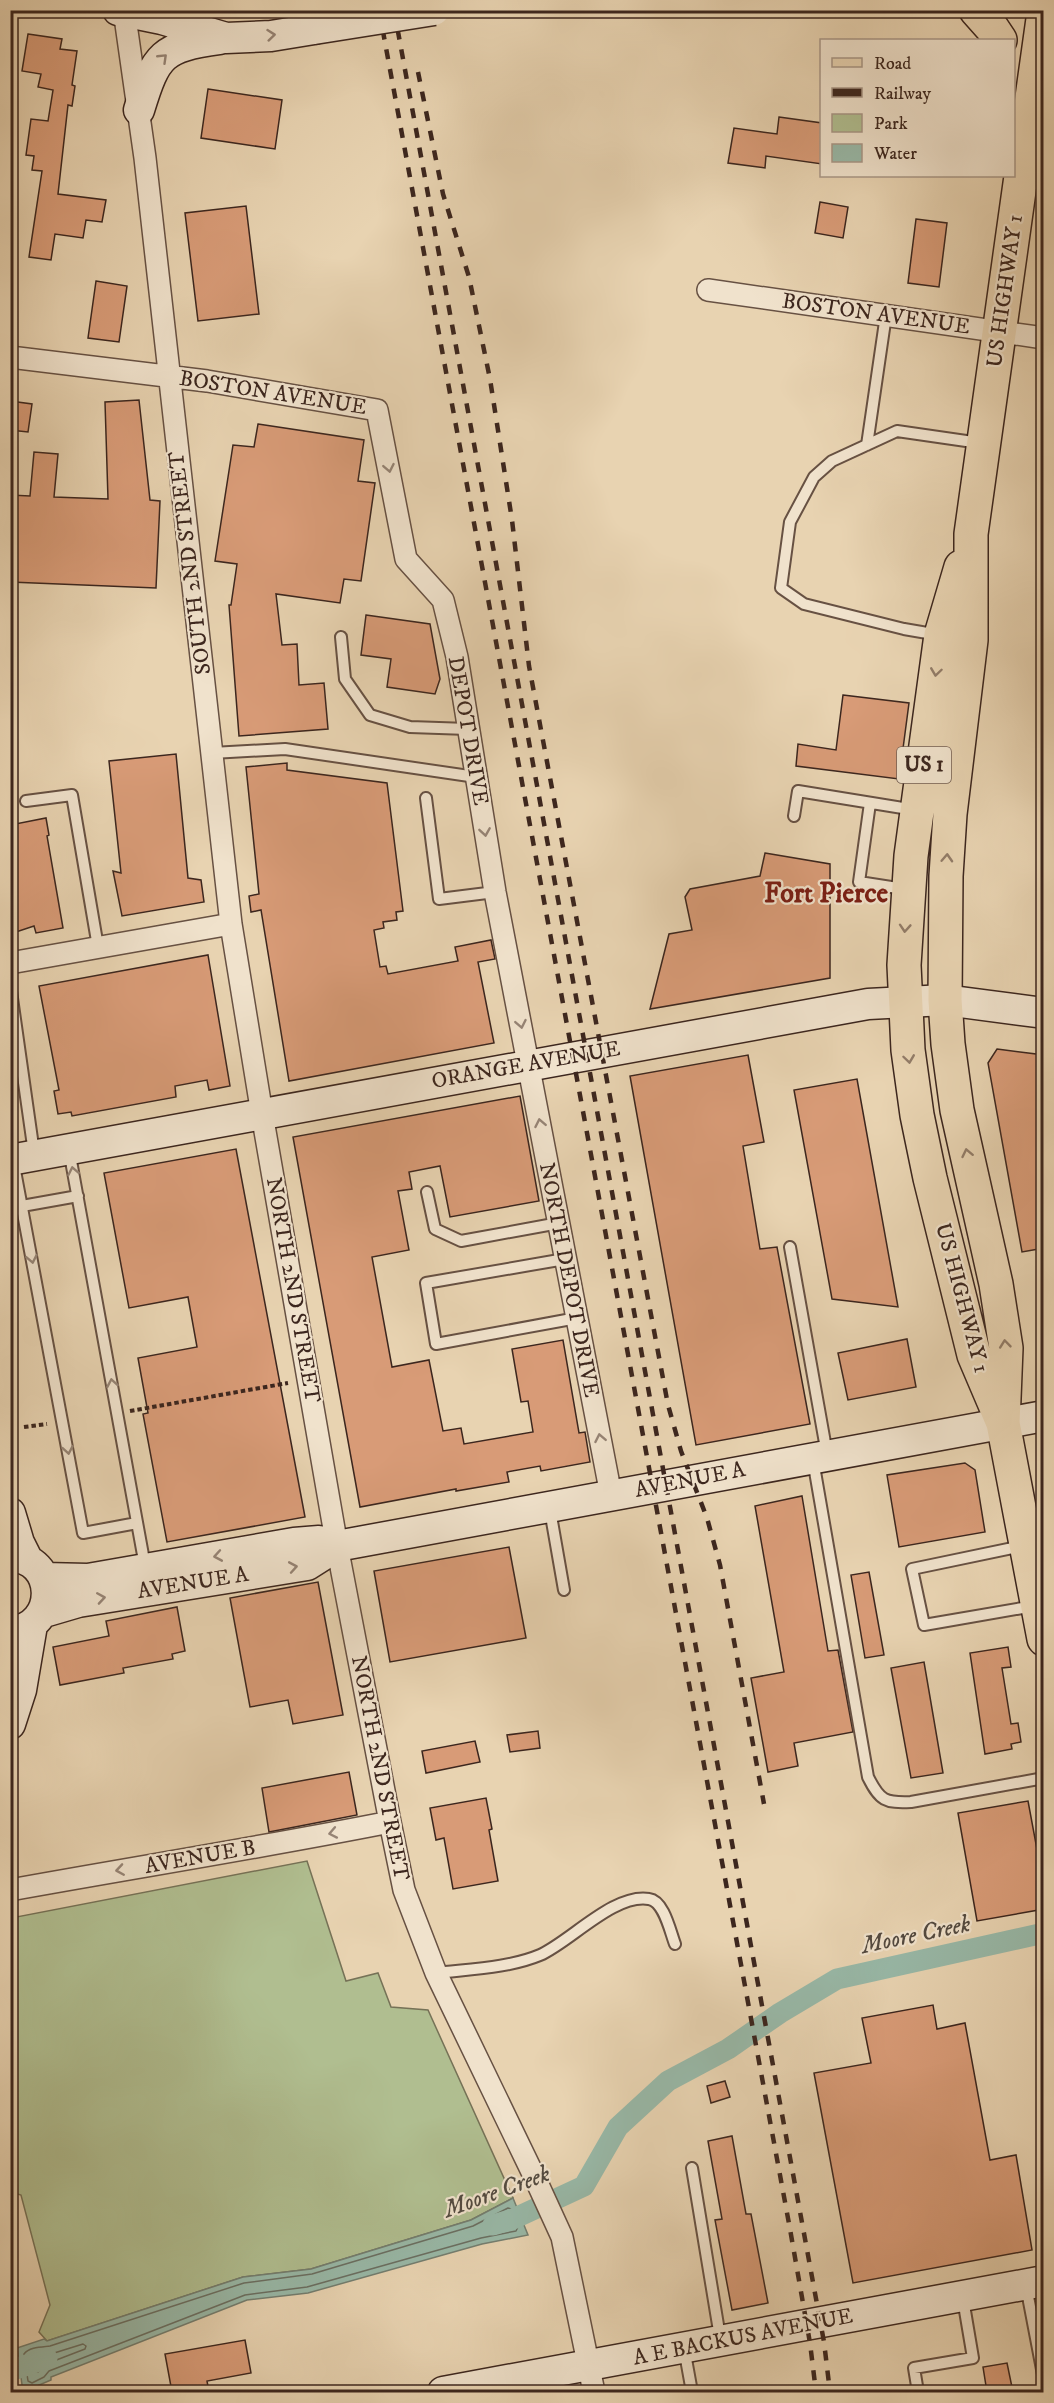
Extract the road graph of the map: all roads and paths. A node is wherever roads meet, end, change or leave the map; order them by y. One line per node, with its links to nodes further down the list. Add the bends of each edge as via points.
1 (434, 10): 5 (street, one-way to 1, bridge, via 271,36)
2 (976, 10): 6 (main road)
3 (122, 11): 5 (street); 8 (street, SOUTH 2ND STREET)
4 (1044, 12): 9 (main road, US HIGHWAY 1 / US 1)
5 (226, 38): 8 (street, one-way to 5, via 148,80 165,53 189,43)
6 (999, 39)
7 (1015, 71): 9 (main road)
8 (139, 110): 15 (street, SOUTH 2ND STREET)
9 (1029, 120): 12 (main road, US HIGHWAY 1 / US 1)
10 (708, 290): 11 (street, BOSTON AVENUE)
11 (886, 315): 12 (street, BOSTON AVENUE); 18 (lane)
12 (999, 332): 13 (street, BOSTON AVENUE); 17 (main road, US HIGHWAY 1 / US 1)
13 (1044, 338)
14 (10, 357): 15 (street, BOSTON AVENUE)
15 (168, 376): 16 (street, BOSTON AVENUE); 23 (street, SOUTH 2ND STREET)
16 (377, 410): 22 (street, DEPOT DRIVE, one-way to 22, via 406,559 443,600)
17 (984, 444): 18 (lane, via 897,431); 19 (main road, US HIGHWAY 1 / US 1)
18 (867, 445): 20 (lane, via 832,461 814,477 790,522 781,588 804,604)
19 (971, 534): 20 (main road, US HIGHWAY 1 / US 1); 37 (main road, US HIGHWAY 1 / US 1, one-way to 19, via 946,876 971,640)
20 (941, 635): 28 (main road, US HIGHWAY 1 / US 1, one-way to 28)
21 (341, 637): 22 (lane, via 345,680 370,715 410,727)
22 (468, 729): 24 (street, DEPOT DRIVE)
23 (212, 753): 24 (lane, via 285,749); 32 (street, SOUTH 2ND STREET)
24 (476, 777): 31 (street, DEPOT DRIVE, one-way to 31)
25 (426, 798): 31 (lane, via 439,899)
26 (26, 801): 33 (lane, via 72,795)
27 (870, 803): 28 (lane); 29 (lane, via 798,791); 30 (lane, via 859,882)
28 (917, 810): 30 (main road, US HIGHWAY 1 / US 1)
29 (794, 816)
30 (908, 889): 36 (main road, US HIGHWAY 1 / US 1, one-way to 36)
31 (495, 892): 39 (street, DEPOT DRIVE, one-way to 39)
32 (231, 924): 33 (street); 40 (street, SOUTH 2ND STREET)
33 (98, 947): 34 (street)
34 (10, 963)
35 (10, 984): 42 (lane)
36 (904, 1000): 37 (street, ORANGE AVENUE); 39 (street, ORANGE AVENUE); 53 (main road, US HIGHWAY 1 / US 1, one-way to 53, via 917,1115 930,1178 974,1355)
37 (945, 1000): 38 (street, ORANGE AVENUE); 53 (main road, US HIGHWAY 1 / US 1, one-way to 37, via 1006,1348 996,1284 957,1110)
38 (1044, 1013)
39 (528, 1065): 40 (street, ORANGE AVENUE); 46 (street, NORTH DEPOT DRIVE, one-way to 39)
40 (262, 1114): 41 (street, ORANGE AVENUE); 61 (street, NORTH 2ND STREET)
41 (69, 1150): 42 (street, ORANGE AVENUE); 44 (lane, one-way to 41)
42 (19, 1159): 45 (lane)
43 (427, 1192): 46 (lane, via 435,1229 461,1241)
44 (78, 1196): 45 (lane); 60 (lane, one-way to 44)
45 (22, 1206): 60 (lane, one-way to 60, via 83,1533)
46 (559, 1222): 48 (street, NORTH DEPOT DRIVE)
47 (790, 1247): 56 (lane)
48 (566, 1259): 49 (street, NORTH DEPOT DRIVE); 49 (lane, via 426,1283 436,1344)
49 (577, 1318): 57 (street, NORTH DEPOT DRIVE, one-way to 49)
50 (289, 1383): 51 (path)
51 (130, 1411)
52 (1044, 1416): 53 (street, AVENUE A)
53 (1003, 1423): 56 (street, AVENUE A); 62 (main road, US 1)
54 (54, 1424): 55 (path)
55 (24, 1427)
56 (820, 1456): 57 (street, AVENUE A); 70 (lane, via 868,1777 878,1796 892,1803 911,1802)
57 (611, 1495): 58 (street, AVENUE A)
58 (549, 1506): 61 (street, AVENUE A); 65 (lane)
59 (10, 1512): 63 (street)
60 (137, 1523): 64 (lane)
61 (337, 1545): 64 (street, AVENUE A, via 307,1565); 71 (street, NORTH 2ND STREET)
62 (1026, 1545): 66 (main road, US 1); 66 (lane, via 912,1569 924,1625)
63 (28, 1565): 64 (street, AVENUE A, via 76,1580); 67 (street, via 47,1589)
64 (147, 1580): 67 (street, AVENUE A, one-way to 64)
65 (564, 1590)
66 (1037, 1606): 68 (main road, US 1)
67 (29, 1623): 69 (street, via 21,1690)
68 (1044, 1639)
69 (10, 1724)
70 (1044, 1778)
71 (390, 1822): 72 (street, AVENUE B, one-way to 72); 74 (street, NORTH 2ND STREET, via 404,1890)
72 (10, 1890)
73 (675, 1944): 74 (lane, via 659,1904 638,1899 614,1906 541,1955)
74 (436, 1973): 80 (street, NORTH 2ND STREET, via 562,2237)
75 (692, 2168): 78 (lane)
76 (1035, 2282): 77 (street, A E BACKUS AVENUE); 81 (lane)
77 (962, 2296): 78 (street, A E BACKUS AVENUE); 84 (lane, via 973,2358 914,2368)
78 (721, 2341): 79 (street, A E BACKUS AVENUE)
79 (684, 2348): 80 (street, A E BACKUS AVENUE); 83 (lane)
80 (591, 2379): 82 (street, A E BACKUS AVENUE)
81 (1044, 2380)
82 (442, 2392)
83 (692, 2392)
84 (918, 2392)

